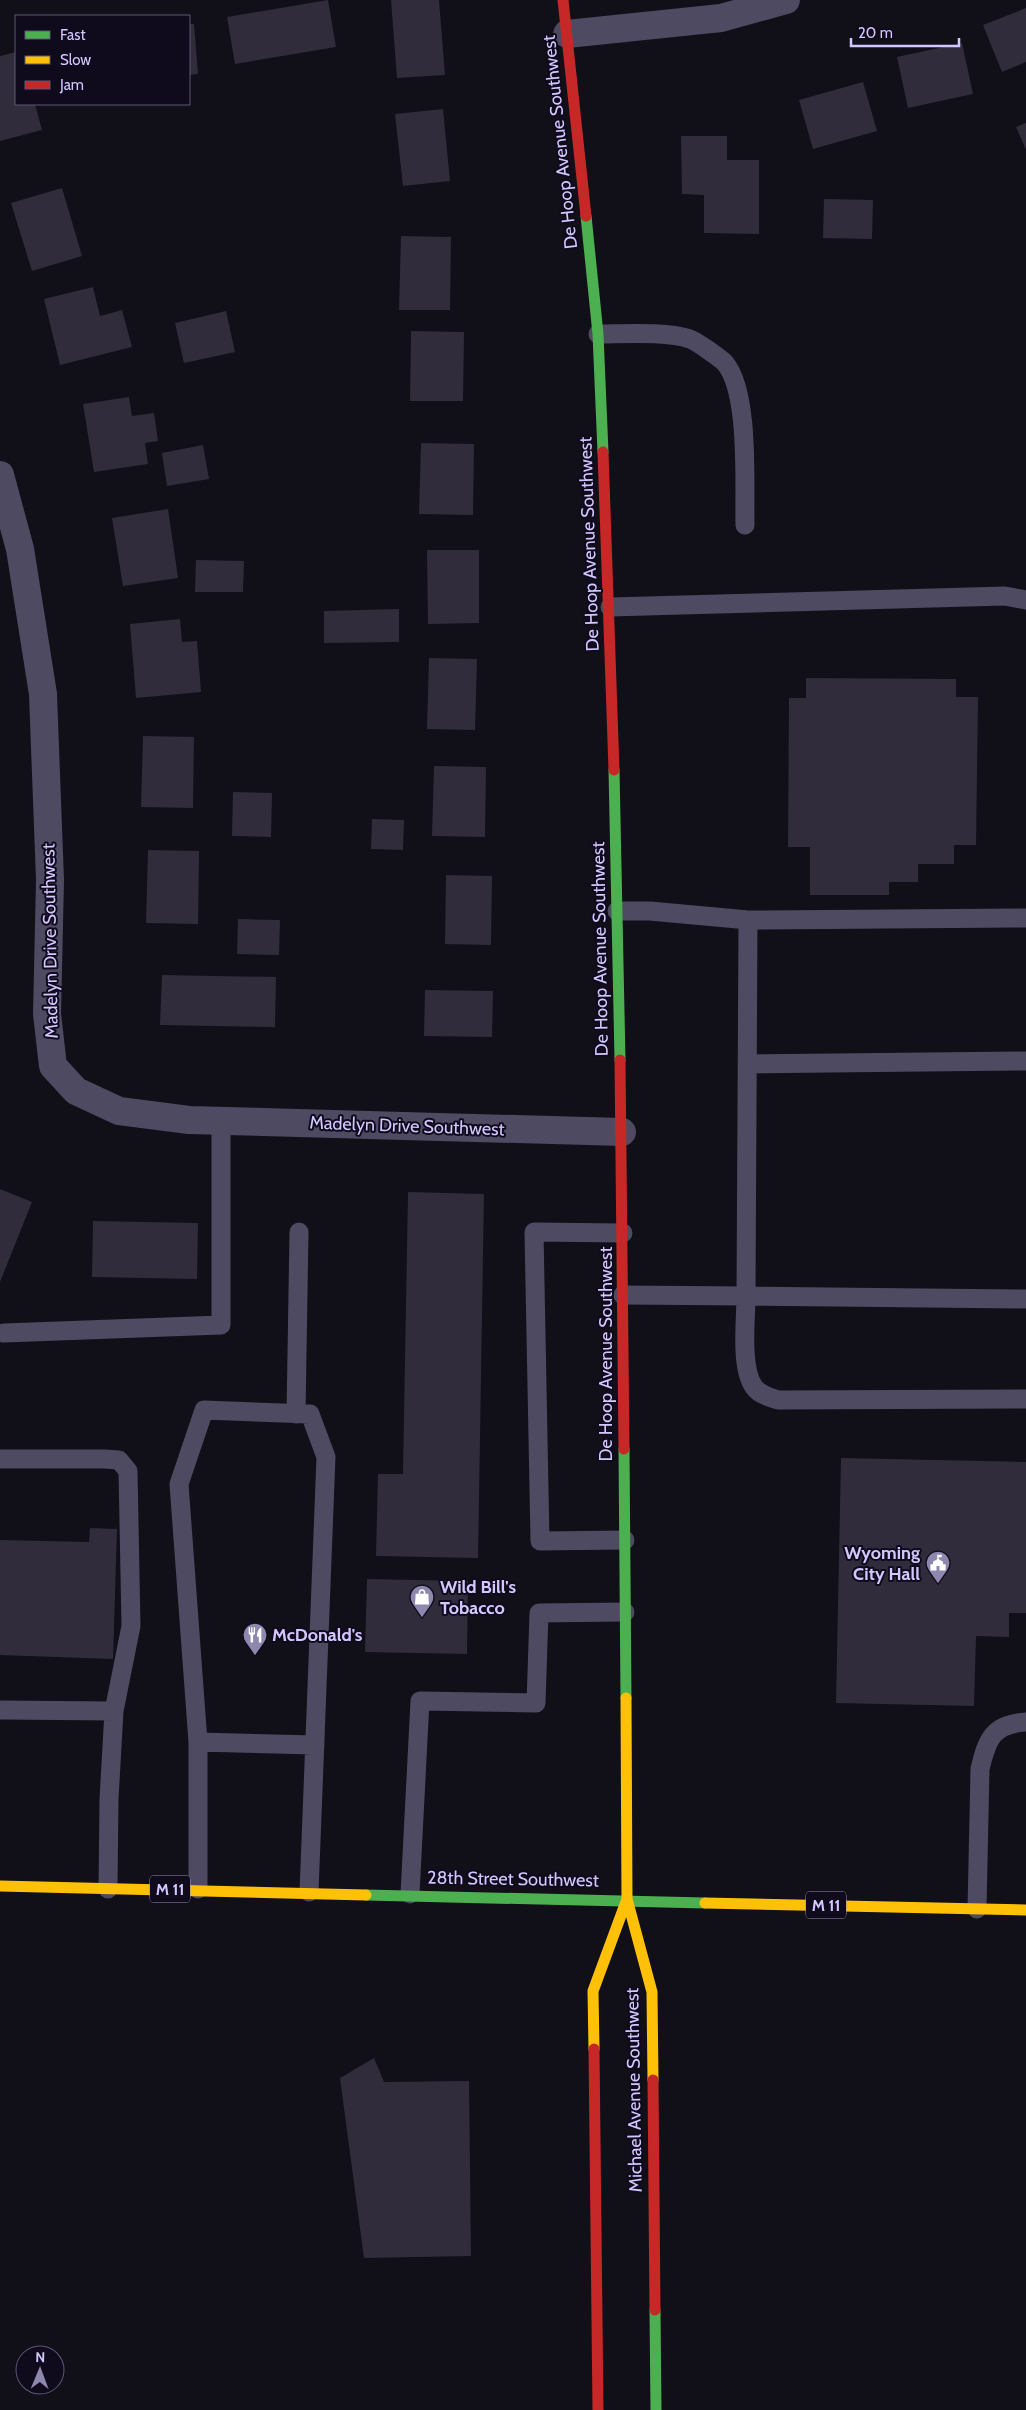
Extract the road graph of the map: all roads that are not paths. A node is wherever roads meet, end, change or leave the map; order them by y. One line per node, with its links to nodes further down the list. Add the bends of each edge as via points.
1 (563, 0): 3 (street, De Hoop Avenue Southwest)
2 (786, 0): 3 (street, via 721,18)
3 (566, 34): 4 (street, De Hoop Avenue Southwest)
4 (598, 334): 6 (lane, via 649,334 690,339 724,363 738,392); 8 (street, De Hoop Avenue Southwest)
5 (0, 475): 14 (street, Madelyn Drive Southwest, via 20,549 43,694 50,880 47,1014 53,1066 76,1091 119,1111)
6 (745, 525)
7 (1026, 600): 8 (lane, via 1005,596)
8 (610, 607): 9 (street, De Hoop Avenue Southwest)
9 (617, 911): 11 (lane); 15 (street, De Hoop Avenue Southwest)
10 (1026, 918): 11 (lane)
11 (748, 920): 13 (lane)
12 (1026, 1061): 13 (lane)
13 (747, 1064): 19 (lane)
14 (221, 1121): 15 (street, Madelyn Drive Southwest); 21 (lane, via 221,1325)
15 (622, 1132): 17 (street, De Hoop Avenue Southwest)
16 (299, 1232): 23 (lane)
17 (623, 1233): 18 (street, De Hoop Avenue Southwest); 25 (lane, via 534,1232 540,1541)
18 (623, 1295): 19 (lane); 25 (street, De Hoop Avenue Southwest)
19 (746, 1296): 20 (lane); 22 (lane, via 748,1376 765,1396 778,1400)
20 (1026, 1298)
21 (4, 1333)
22 (1026, 1399)
23 (296, 1414): 30 (lane, via 204,1410 179,1484); 31 (lane, via 310,1414 326,1458)
24 (0, 1459): 28 (lane, via 119,1460 128,1471 132,1626)
25 (625, 1540): 26 (street, De Hoop Avenue Southwest)
26 (625, 1612): 36 (lane, via 538,1613 536,1703 420,1701); 37 (street, De Hoop Avenue Southwest)
27 (0, 1710): 28 (lane)
28 (114, 1711): 33 (lane)
29 (1026, 1722): 38 (lane, via 1008,1724 994,1732 985,1749 980,1769)
30 (198, 1742): 31 (lane); 34 (lane)
31 (315, 1745): 35 (lane)
32 (0, 1886): 33 (street, 28th Street Southwest / M 11)
33 (108, 1889): 34 (street, 28th Street Southwest / M 11)
34 (198, 1889): 35 (street, 28th Street Southwest / M 11)
35 (309, 1892): 36 (street, 28th Street Southwest / M 11)
36 (410, 1894): 37 (street, 28th Street Southwest / M 11)
37 (627, 1899): 38 (street, 28th Street Southwest / M 11); 40 (street, Michael Avenue Southwest, via 593,1991); 41 (street, Michael Avenue Southwest, via 652,1992)
38 (977, 1909): 39 (street, 28th Street Southwest / M 11)
39 (1026, 1910)
40 (598, 2410)
41 (656, 2410)

